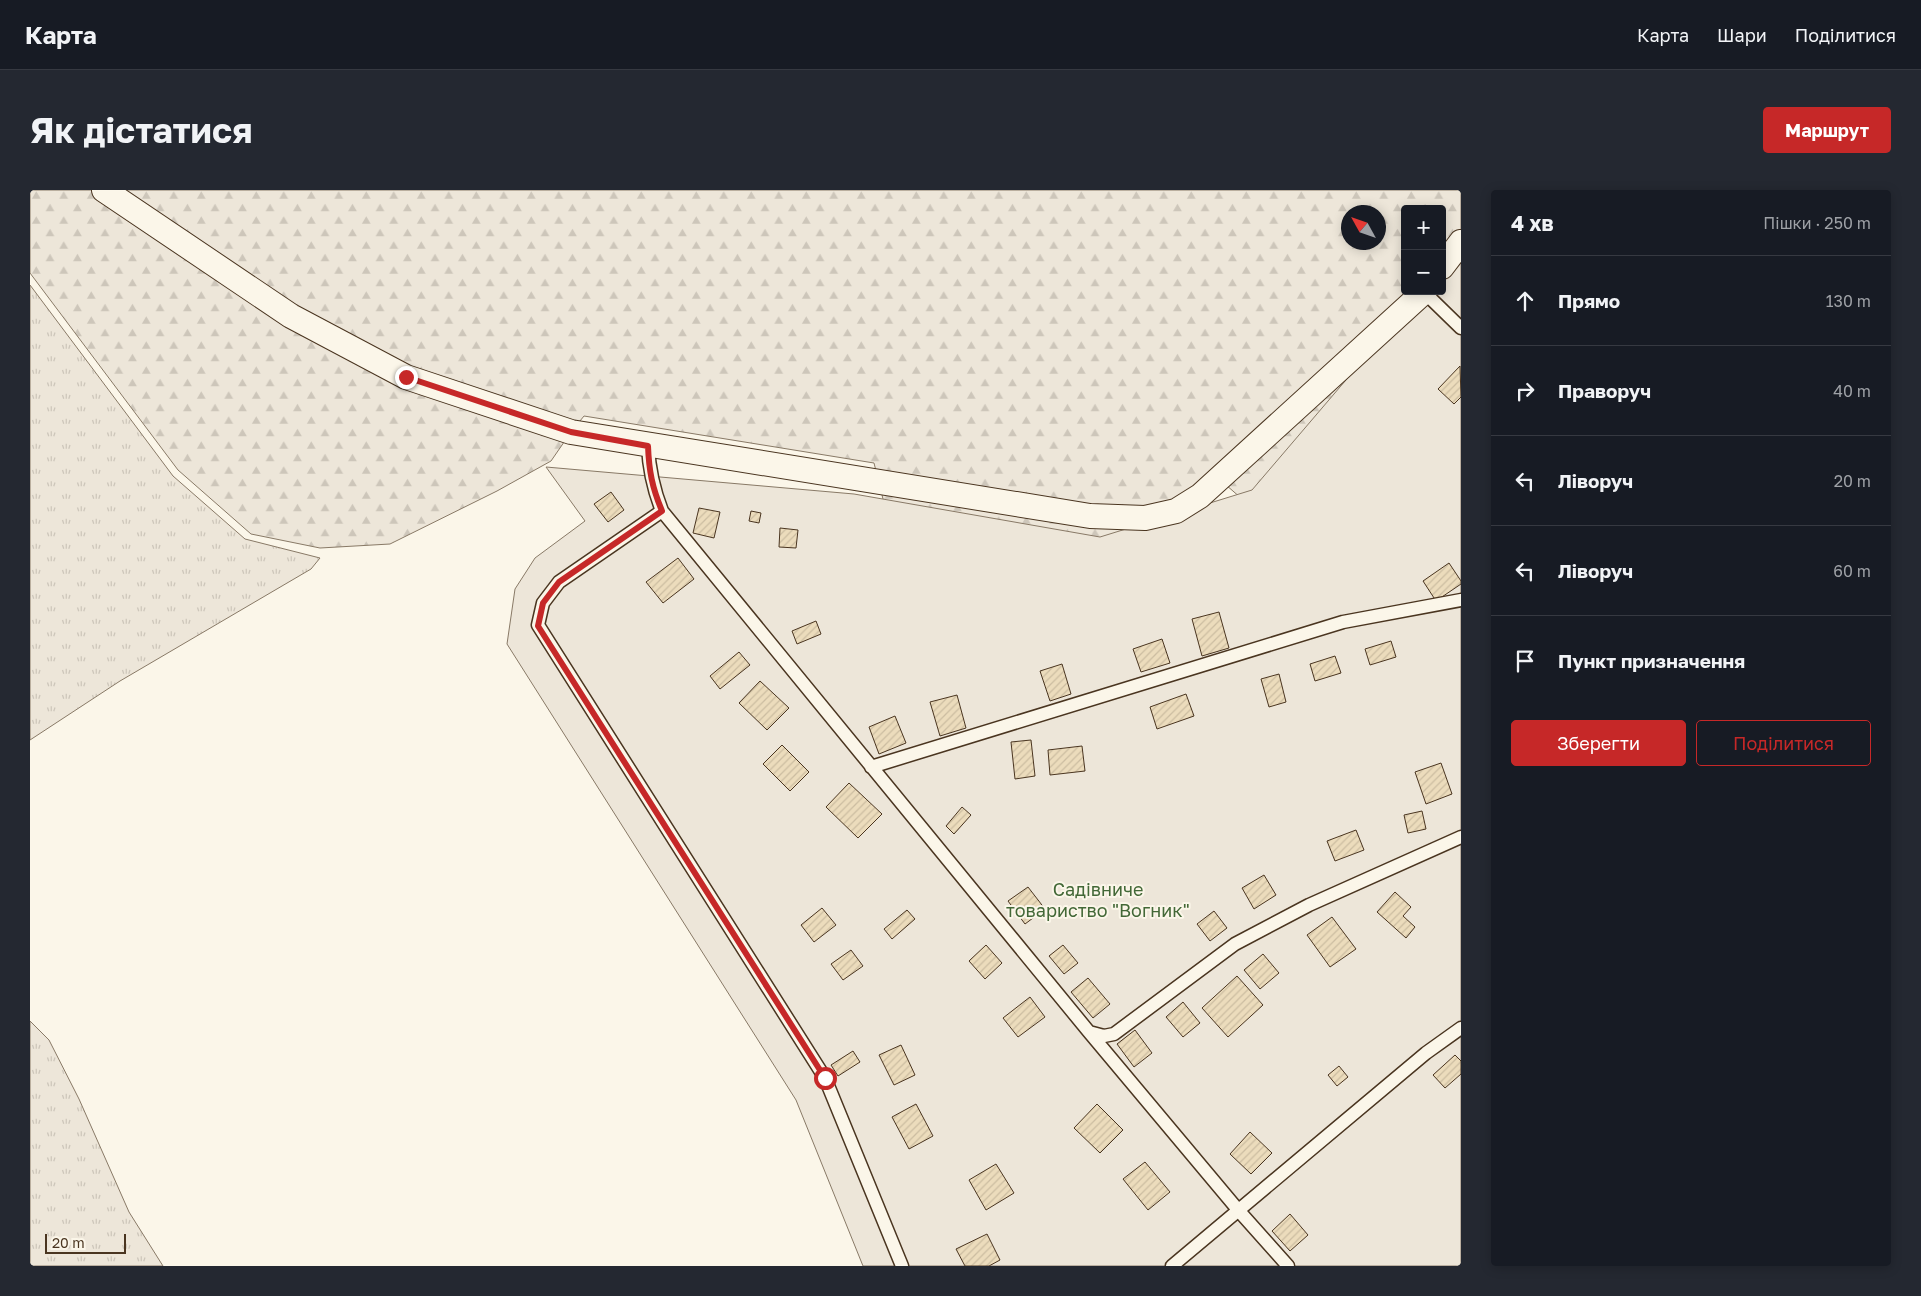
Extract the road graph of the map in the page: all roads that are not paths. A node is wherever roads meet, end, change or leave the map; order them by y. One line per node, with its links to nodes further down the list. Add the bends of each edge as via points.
1 (104, 190): 7 (street, via 291,316 406,377 571,432)
2 (1461, 242): 3 (street)
3 (1446, 262)
4 (1421, 295): 7 (street, via 1200,496 1176,511 1145,518 1090,516)
5 (1427, 295): 6 (lane)
6 (1461, 328)
7 (648, 446): 8 (lane, via 650,478)
8 (662, 511): 10 (lane); 15 (lane, via 559,582 543,603 538,626 825,1078)
9 (1461, 600): 10 (lane, via 1343,622)
10 (871, 767): 13 (lane)
11 (1461, 838): 13 (lane, via 1309,906 1236,944 1114,1034 1104,1036)
12 (1461, 1028): 14 (lane, via 1426,1053)
13 (1089, 1032): 14 (lane)
14 (1239, 1211): 16 (lane); 17 (lane)
15 (902, 1266)
16 (1172, 1266)
17 (1288, 1266)

